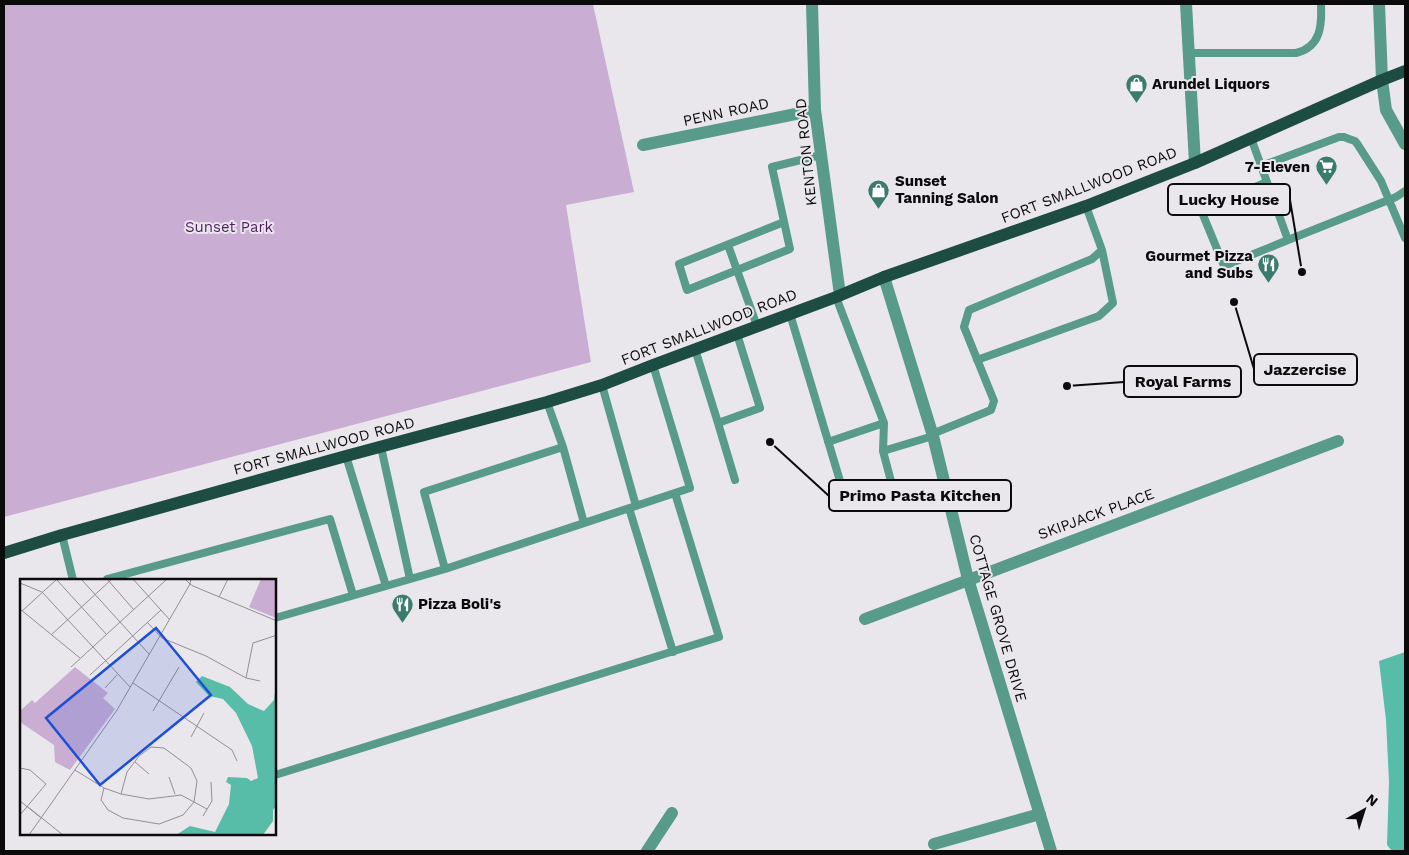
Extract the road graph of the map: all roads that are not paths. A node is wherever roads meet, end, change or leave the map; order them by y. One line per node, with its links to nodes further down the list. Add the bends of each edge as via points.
1 (812, 4): 8 (street, KENTON ROAD)
2 (1186, 4): 5 (street)
3 (1321, 4): 5 (lane, via 1319,32 1305,51)
4 (1379, 4): 7 (street)
5 (1189, 53): 13 (street)
6 (1405, 71): 7 (main road, FORT SMALLWOOD ROAD)
7 (1382, 80): 9 (main road, FORT SMALLWOOD ROAD); 10 (street, via 1386,110)
8 (816, 110): 11 (street, PENN ROAD); 12 (street, KENTON ROAD)
9 (1252, 138): 13 (main road, FORT SMALLWOOD ROAD); 14 (lane)
10 (1405, 144)
11 (643, 145)
12 (821, 155): 19 (lane, via 772,168); 26 (street, KENTON ROAD)
13 (1195, 163): 18 (main road, FORT SMALLWOOD ROAD)
14 (1262, 166): 15 (lane); 17 (lane, via 1344,137 1358,145)
15 (1267, 182): 21 (lane); 21 (lane, via 1201,210 1224,266)
16 (1405, 191): 17 (lane)
17 (1390, 199): 20 (lane); 21 (lane)
18 (1086, 206): 23 (lane); 25 (main road, FORT SMALLWOOD ROAD)
19 (784, 222): 22 (lane); 24 (lane, via 790,249)
20 (1405, 238)
21 (1288, 240)
22 (728, 245): 24 (lane); 24 (lane, via 679,264 687,290)
23 (1102, 250): 31 (lane, via 1092,259 969,310 964,326); 31 (lane, via 1113,304 1099,316)
24 (737, 270): 28 (lane)
25 (884, 277): 26 (main road, FORT SMALLWOOD ROAD); 37 (street, COTTAGE GROVE DRIVE)
26 (838, 296): 27 (main road, FORT SMALLWOOD ROAD); 36 (lane)
27 (790, 314): 28 (main road, FORT SMALLWOOD ROAD); 39 (lane)
28 (758, 326): 29 (main road, FORT SMALLWOOD ROAD)
29 (737, 334): 30 (main road, FORT SMALLWOOD ROAD); 35 (lane, via 760,408)
30 (695, 349): 32 (main road, FORT SMALLWOOD ROAD); 35 (lane)
31 (978, 360): 37 (lane, via 994,400 991,410)
32 (653, 364): 33 (main road, FORT SMALLWOOD ROAD); 45 (lane, via 690,488)
33 (602, 385): 34 (main road, FORT SMALLWOOD ROAD); 46 (lane)
34 (547, 402): 40 (main road, FORT SMALLWOOD ROAD); 41 (lane)
35 (718, 423): 44 (lane)
36 (884, 423): 39 (lane); 42 (lane)
37 (933, 435): 42 (lane); 54 (street, COTTAGE GROVE DRIVE)
38 (1338, 441): 54 (street, SKIPJACK PLACE)
39 (828, 442): 42 (lane, via 846,501 892,485)
40 (381, 447): 43 (main road, FORT SMALLWOOD ROAD); 53 (lane)
41 (563, 448): 47 (lane); 50 (lane, via 424,492)
42 (883, 451)
43 (346, 456): 48 (main road, FORT SMALLWOOD ROAD); 55 (lane)
44 (735, 480)
45 (675, 493): 46 (lane); 59 (lane, via 719,637)
46 (632, 507): 47 (lane); 59 (lane)
47 (584, 523): 50 (lane)
48 (62, 535): 49 (main road, FORT SMALLWOOD ROAD); 51 (lane)
49 (4, 553)
50 (444, 569): 53 (lane)
51 (73, 579)
52 (112, 579): 56 (lane, via 330,519)
53 (410, 579): 55 (lane)
54 (968, 579): 58 (street, SKIPJACK PLACE); 62 (street, COTTAGE GROVE DRIVE)
55 (386, 586): 56 (lane)
56 (353, 595): 57 (lane)
57 (276, 618)
58 (865, 619)
59 (673, 652): 60 (lane)
60 (276, 775)
61 (672, 813): 64 (street)
62 (1040, 814): 63 (street); 65 (street, COTTAGE GROVE DRIVE)
63 (934, 844)
64 (647, 851)
65 (1051, 851)

